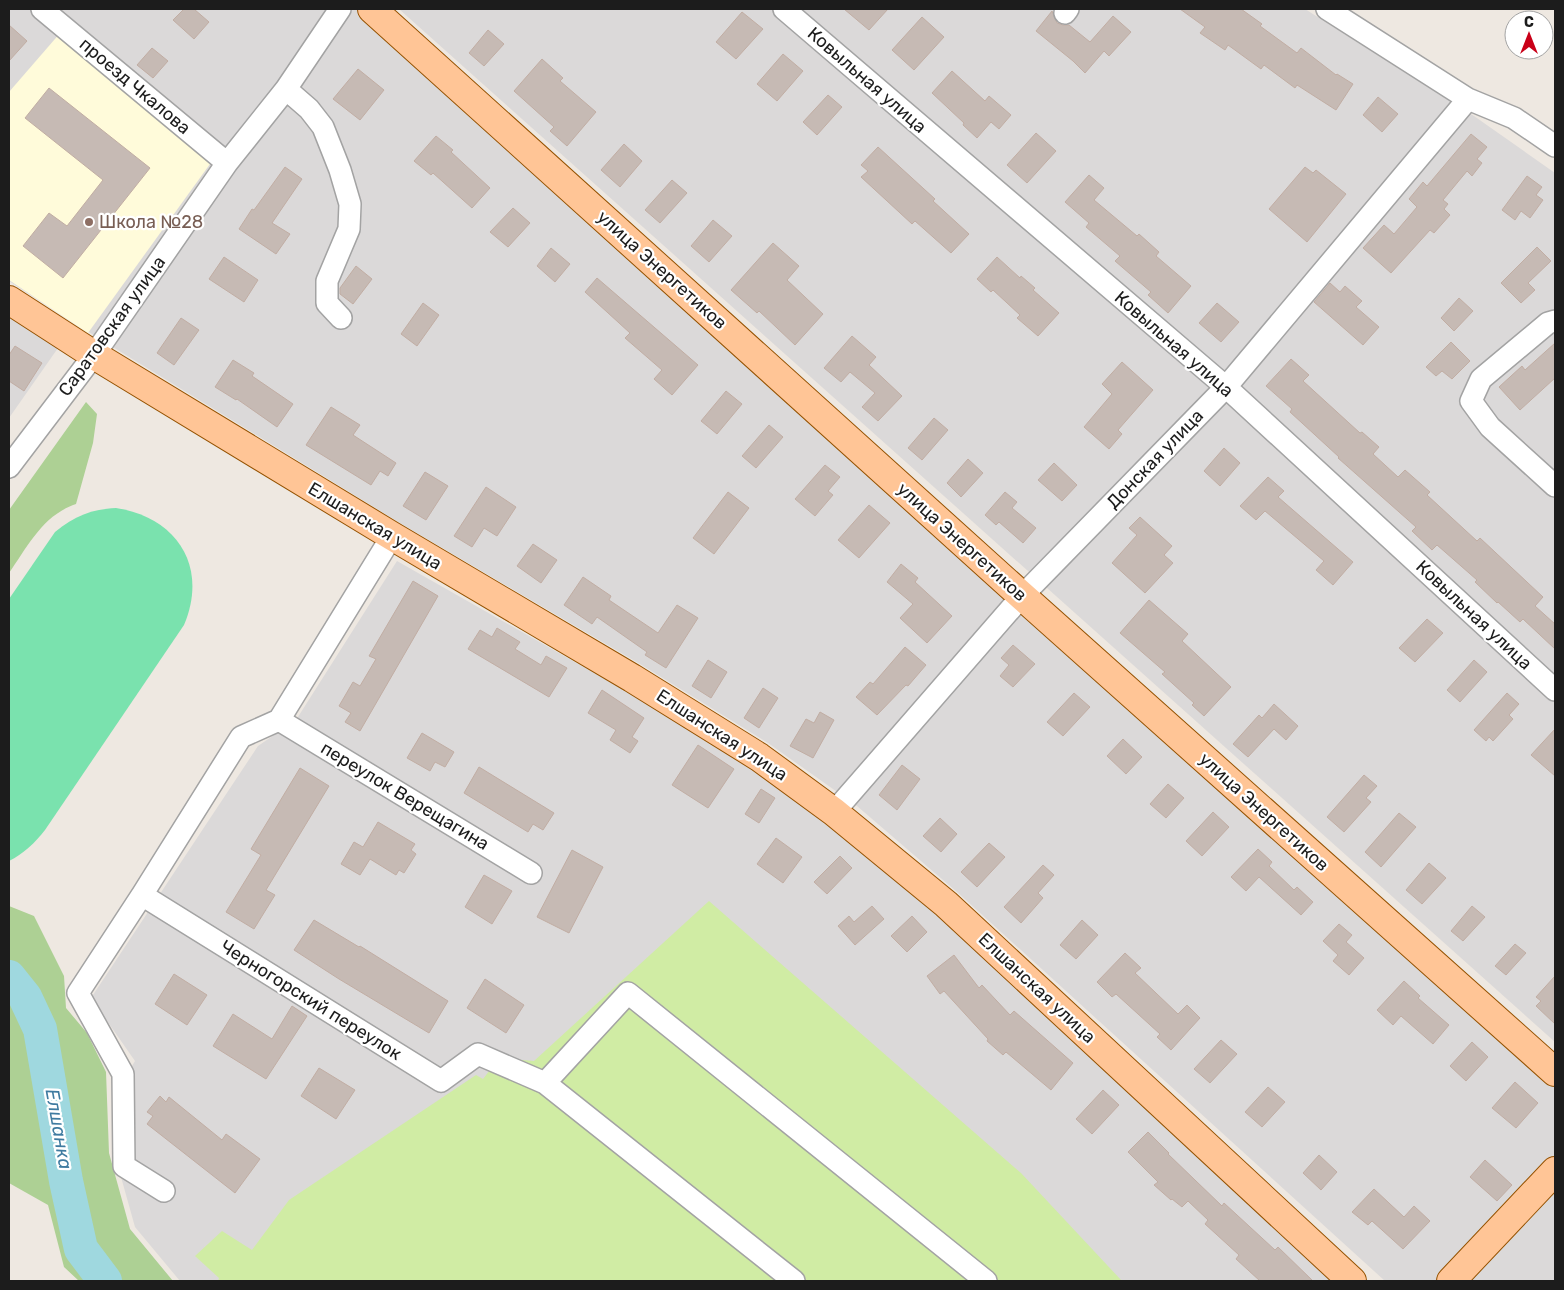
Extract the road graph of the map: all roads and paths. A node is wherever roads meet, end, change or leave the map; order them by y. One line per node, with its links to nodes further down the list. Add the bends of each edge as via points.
1 (42, 9): 9 (street, проезд Чкалова)
2 (340, 9): 6 (street, Саратовская улица)
3 (372, 9): 18 (main road, улица Энергетиков)
4 (784, 9): 14 (street, Ковыльная улица)
5 (1327, 9): 7 (street)
6 (286, 89): 9 (street, Саратовская улица); 11 (street, via 313,113 323,127 350,204 349,229 327,281 327,303)
7 (1468, 99): 8 (street, via 1514,118); 14 (street, Донская улица)
8 (1555, 146)
9 (227, 163): 13 (street, Саратовская улица)
10 (9, 300): 13 (main road, Елшанская улица)
11 (341, 318)
12 (1555, 321): 16 (street, via 1548,323 1481,379 1471,401 1490,427)
13 (94, 355): 15 (street, Саратовская улица); 17 (main road, Елшанская улица)
14 (1226, 387): 18 (street, Донская улица); 19 (street, Ковыльная улица)
15 (9, 466)
16 (1555, 486)
17 (392, 536): 20 (street); 21 (main road, Елшанская улица, via 759,757)
18 (1022, 596): 21 (street, Донская улица); 24 (main road, улица Энергетиков)
19 (1555, 690)
20 (279, 720): 22 (street, переулок Верещагина); 23 (street, via 241,737)
21 (834, 812): 30 (main road, Елшанская улица, via 946,904)
22 (531, 873)
23 (142, 895): 25 (street, Черногорский переулок, via 441,1081 478,1054); 27 (street, via 78,993 122,1074 124,1166)
24 (1555, 1072)
25 (545, 1083): 28 (street); 29 (street, via 628,993)
26 (1555, 1171): 31 (main road)
27 (164, 1191)
28 (794, 1281)
29 (986, 1281)
30 (1352, 1281)
31 (1451, 1281)

